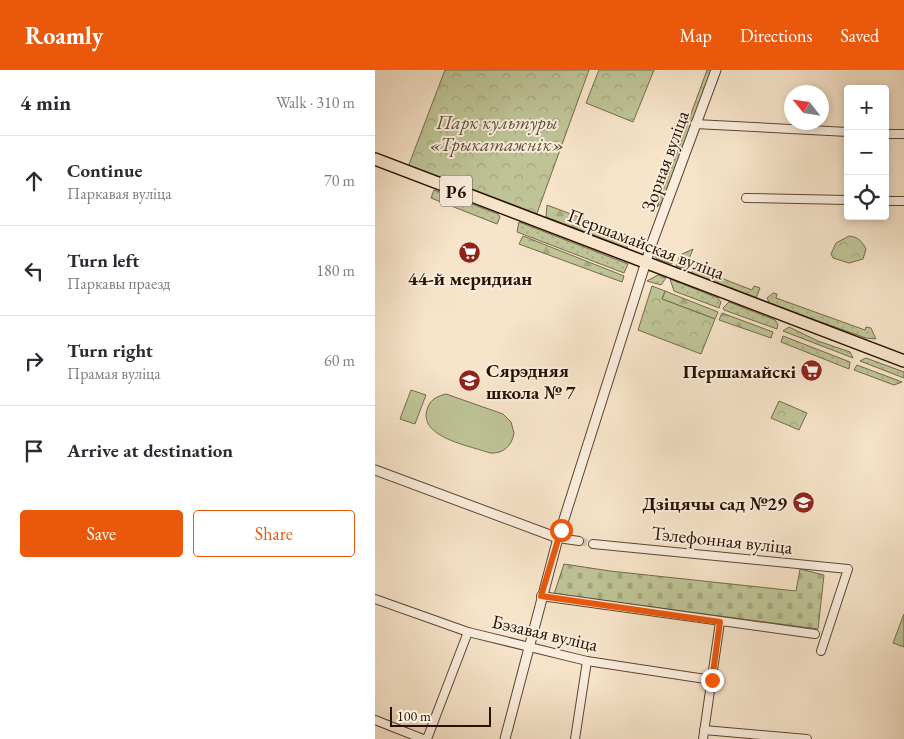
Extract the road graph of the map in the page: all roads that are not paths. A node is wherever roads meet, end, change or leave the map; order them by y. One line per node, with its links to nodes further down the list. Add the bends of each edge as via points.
1 (716, 70): 2 (street, Зорная вуліца)
2 (695, 124): 3 (street); 11 (street, Зорная вуліца)
3 (844, 132)
4 (889, 134): 5 (street)
5 (904, 134)
6 (375, 159): 11 (main road, Першамайская вуліца / Р6)
7 (746, 198): 8 (street)
8 (844, 200)
9 (889, 201): 10 (street)
10 (904, 202)
11 (645, 263): 12 (main road, Першамайская вуліца / Р6); 14 (street, Зорная вуліца)
12 (904, 361)
13 (375, 470): 14 (street)
14 (557, 538): 15 (street); 17 (street, Зорная вуліца)
15 (579, 541)
16 (593, 544): 23 (street, Тэлефонная вуліца, via 848,569)
17 (541, 596): 19 (street); 22 (street, Зорная вуліца)
18 (375, 599): 20 (street, Бэзавая вуліца)
19 (720, 622): 21 (street); 25 (street)
20 (469, 632): 22 (street, Бэзавая вуліца); 29 (street)
21 (815, 634)
22 (527, 646): 24 (street, Бэзавая вуліца); 30 (street, Зорная вуліца)
23 (821, 651)
24 (587, 661): 25 (street, Бэзавая вуліца); 31 (street)
25 (712, 680): 27 (street)
26 (375, 720): 28 (street)
27 (704, 730): 32 (street); 33 (street)
28 (423, 739)
29 (427, 739)
30 (505, 739)
31 (575, 739)
32 (703, 739)
33 (807, 739)

